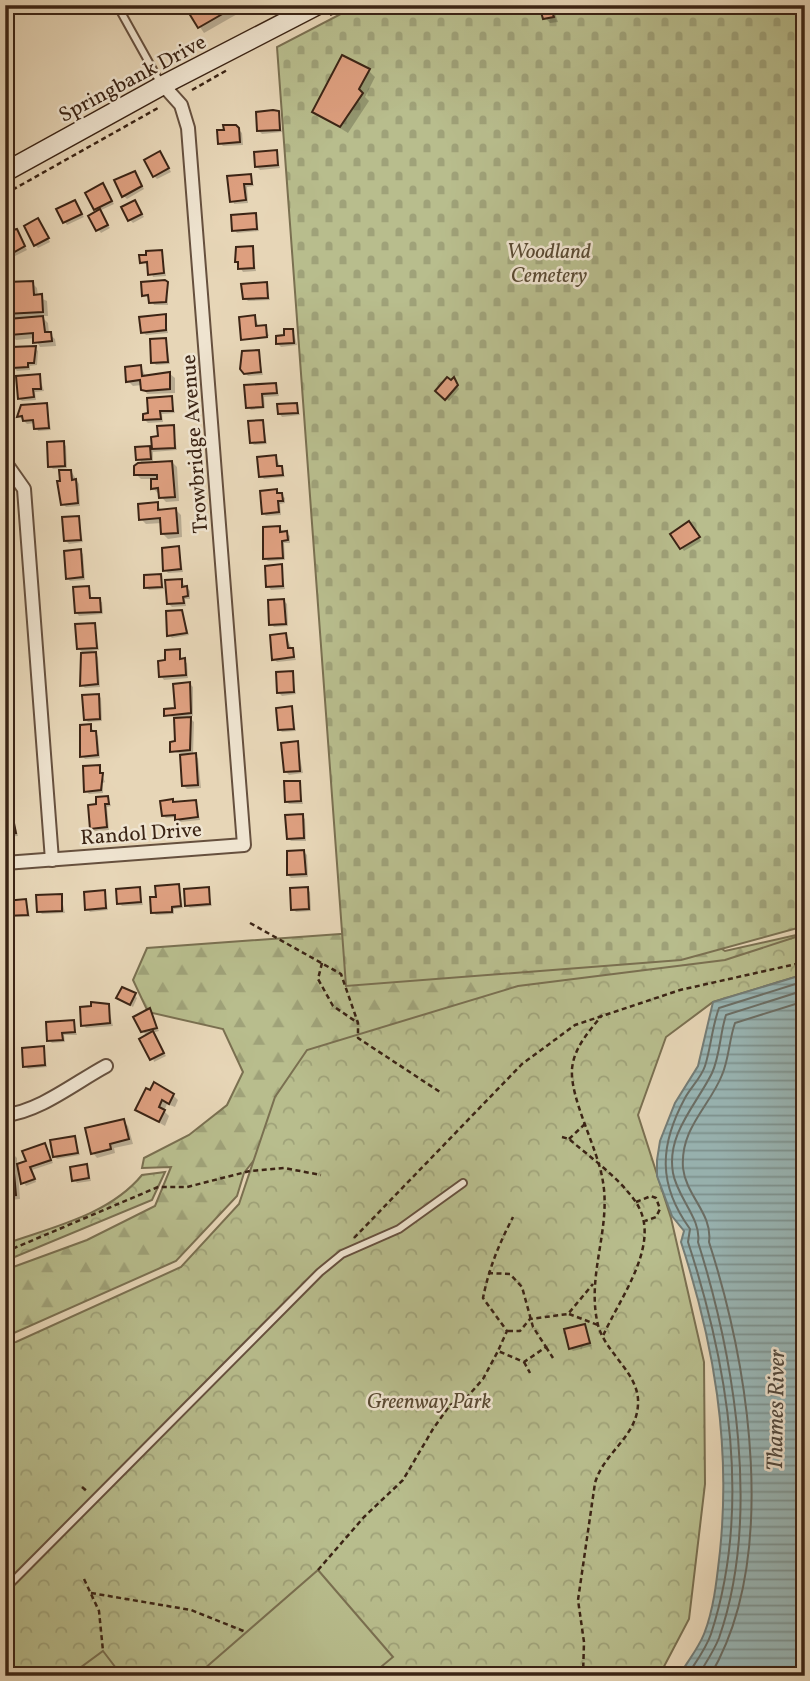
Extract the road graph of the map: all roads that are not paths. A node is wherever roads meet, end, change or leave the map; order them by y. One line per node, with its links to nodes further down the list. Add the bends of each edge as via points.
1 (117, 5): 3 (lane)
2 (318, 5): 3 (main road, Springbank Drive)
3 (163, 85): 4 (main road, Springbank Drive); 6 (street, Trowbridge Avenue, via 181,105 188,128)
4 (5, 172)
5 (5, 463): 7 (street, via 24,489)
6 (242, 808): 7 (street, Randol Drive, via 244,845)
7 (52, 860): 8 (street, Randol Drive)
8 (5, 863)
9 (106, 1066): 10 (street, via 38,1104)
10 (5, 1115)
11 (463, 1183): 12 (lane, via 399,1229 342,1254 272,1318)
12 (5, 1589)

